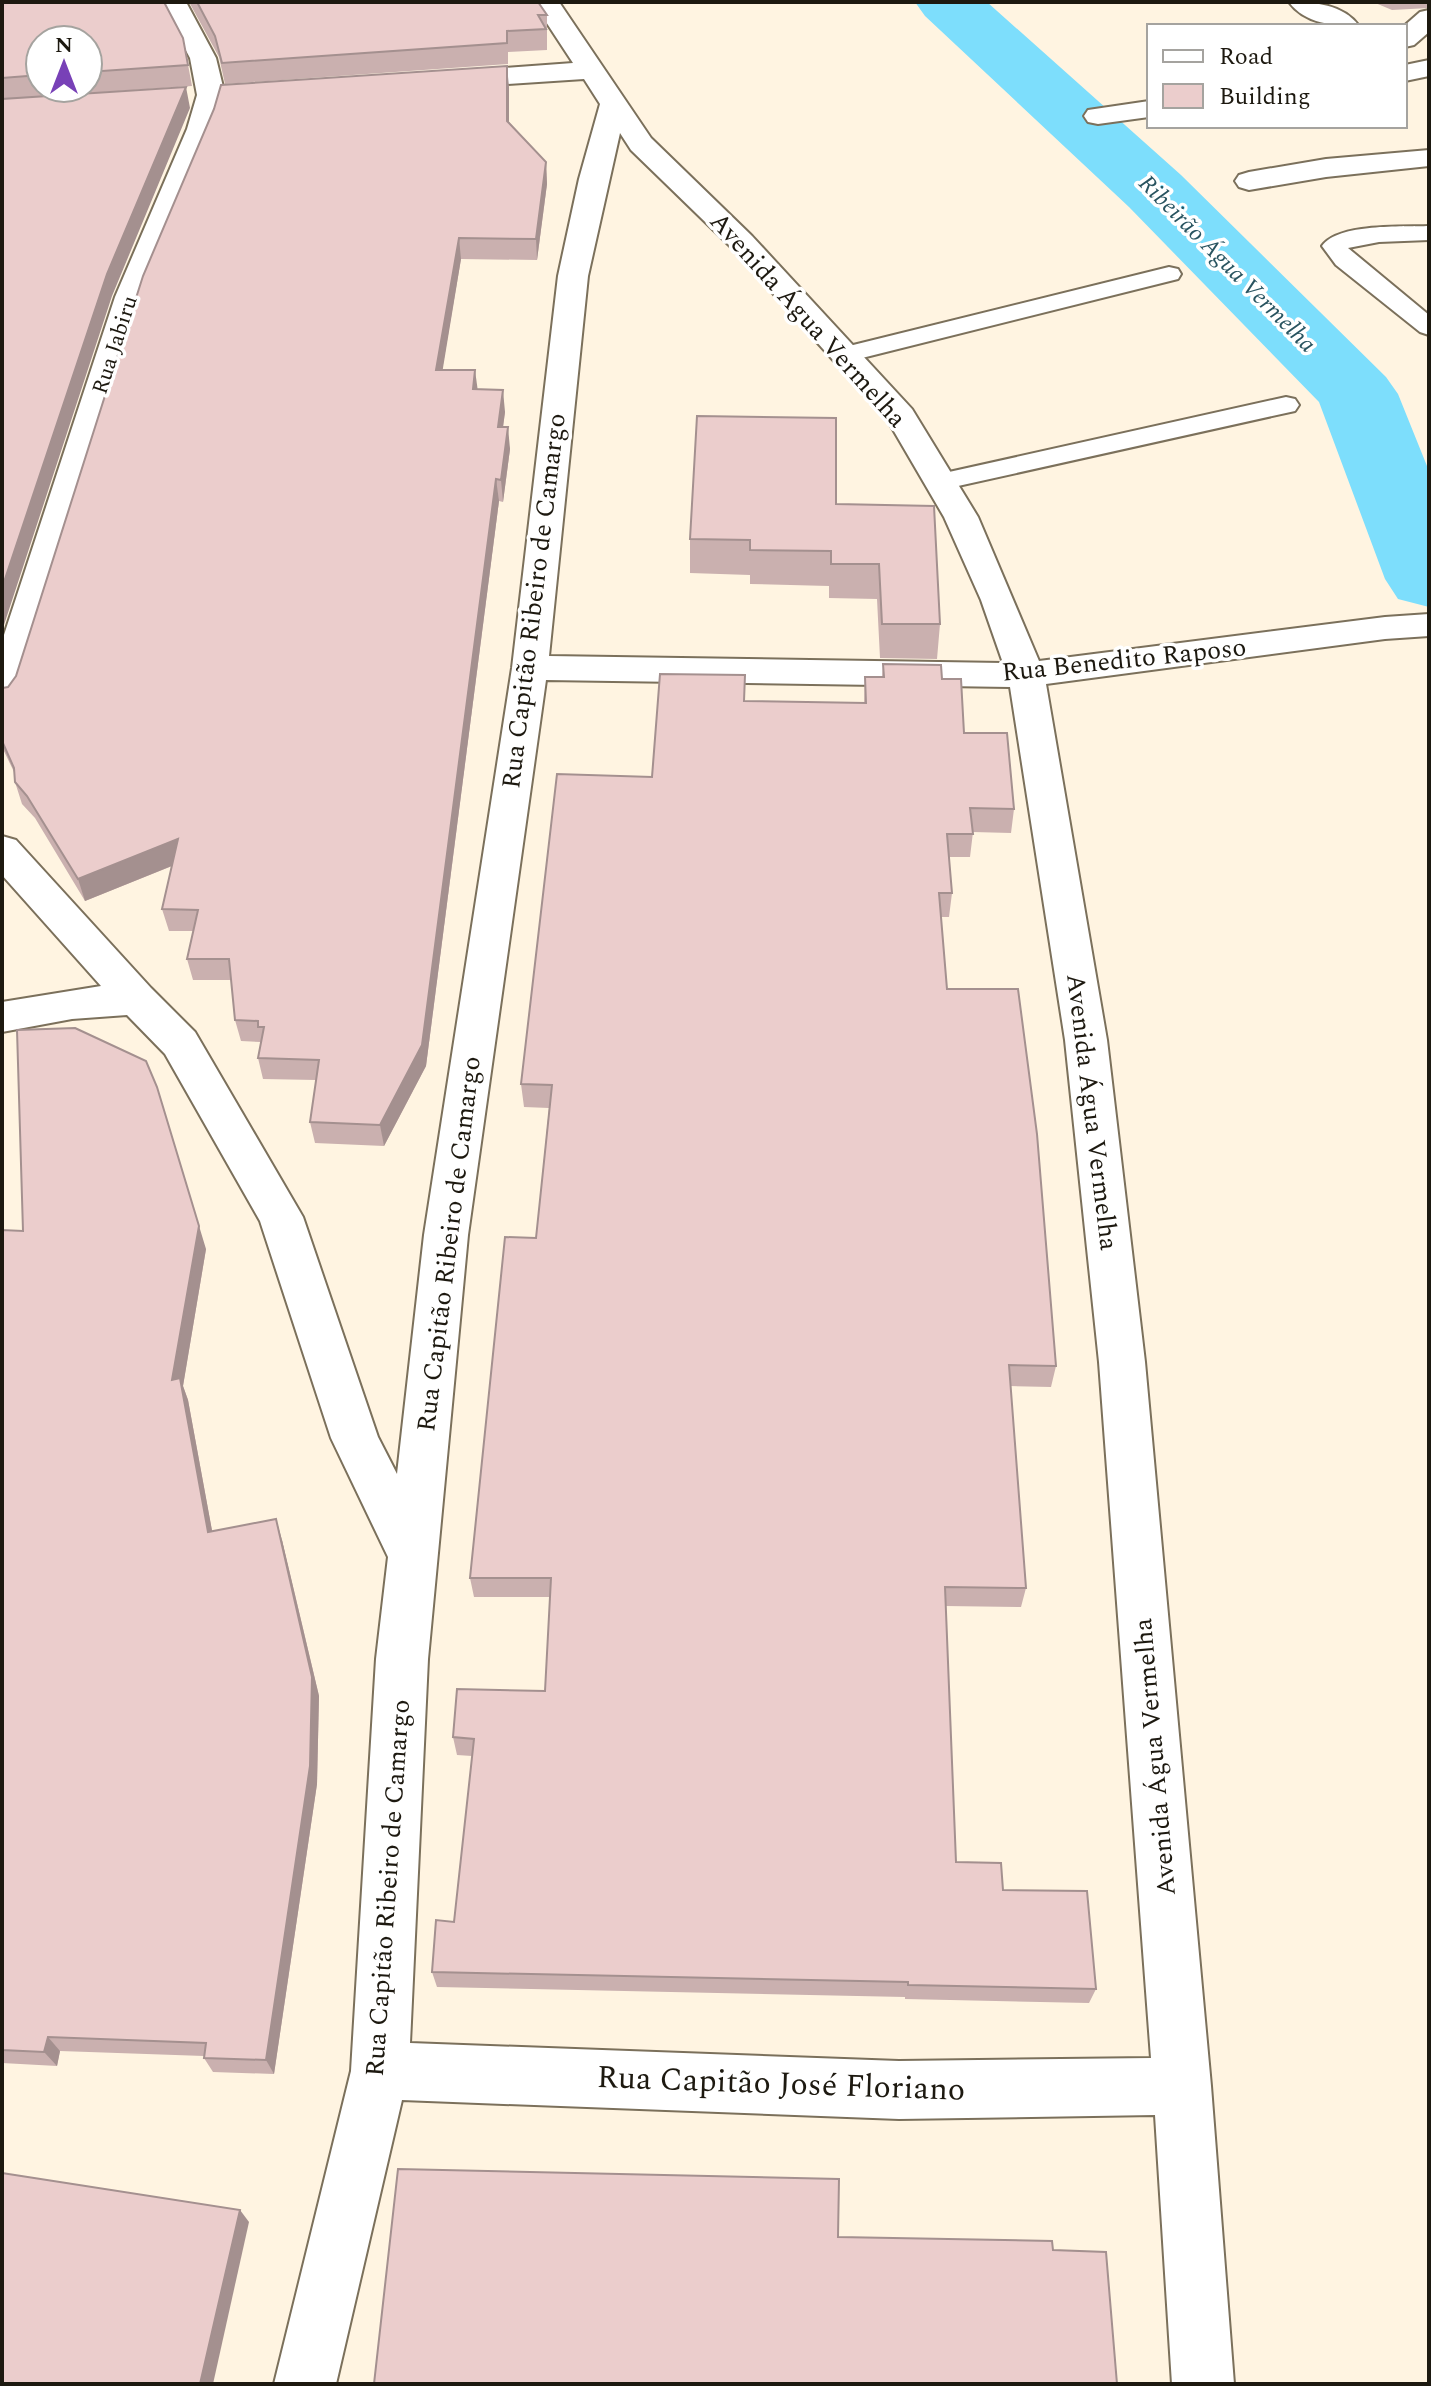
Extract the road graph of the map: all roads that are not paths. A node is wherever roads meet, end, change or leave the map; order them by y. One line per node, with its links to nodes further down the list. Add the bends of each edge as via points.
1 (173, 2): 13 (street, via 203,58)
2 (546, 2): 11 (street, Avenida Água Vermelha)
3 (1302, 2): 5 (street)
4 (1429, 18): 6 (street)
5 (1342, 24)
6 (1407, 37)
7 (1407, 56): 8 (street)
8 (1429, 66): 9 (street)
9 (1407, 72)
10 (417, 82): 11 (street)
11 (603, 87): 21 (street, Avenida Água Vermelha, via 641,144); 25 (street, Rua Capitão Ribeiro de Camargo, via 593,179 573,276)
12 (242, 93): 13 (street)
13 (196, 96): 27 (street, Rua Jabiru, via 201,129 130,297)
14 (1147, 109): 15 (street)
15 (1098, 116)
16 (1429, 158): 17 (street)
17 (1249, 181)
18 (1429, 233): 20 (lane, via 1355,238 1334,248)
19 (1169, 274): 21 (lane)
20 (1429, 327)
21 (846, 354): 23 (street, Avenida Água Vermelha, via 901,416)
22 (1286, 405): 23 (lane)
23 (940, 482): 26 (street, Avenida Água Vermelha, via 998,600)
24 (1421, 626): 26 (street, Rua Benedito Raposo)
25 (530, 668): 26 (street, Rua Benedito Raposo); 31 (street, Rua Capitão Ribeiro de Camargo, via 446,1235)
26 (1026, 675): 33 (street, Avenida Água Vermelha, via 1086,1040 1120,1347)
27 (2, 697)
28 (2, 850): 29 (street)
29 (136, 999): 30 (street); 31 (street, via 180,1043 281,1217 355,1438)
30 (2, 1017)
31 (413, 1558): 32 (street, Rua Capitão Ribeiro de Camargo, via 402,1659)
32 (380, 2071): 33 (street, Rua Capitão José Floriano, via 899,2090); 34 (street, Rua Capitão Ribeiro de Camargo)
33 (1182, 2086): 35 (street, Avenida Água Vermelha)
34 (305, 2384)
35 (1203, 2384)

